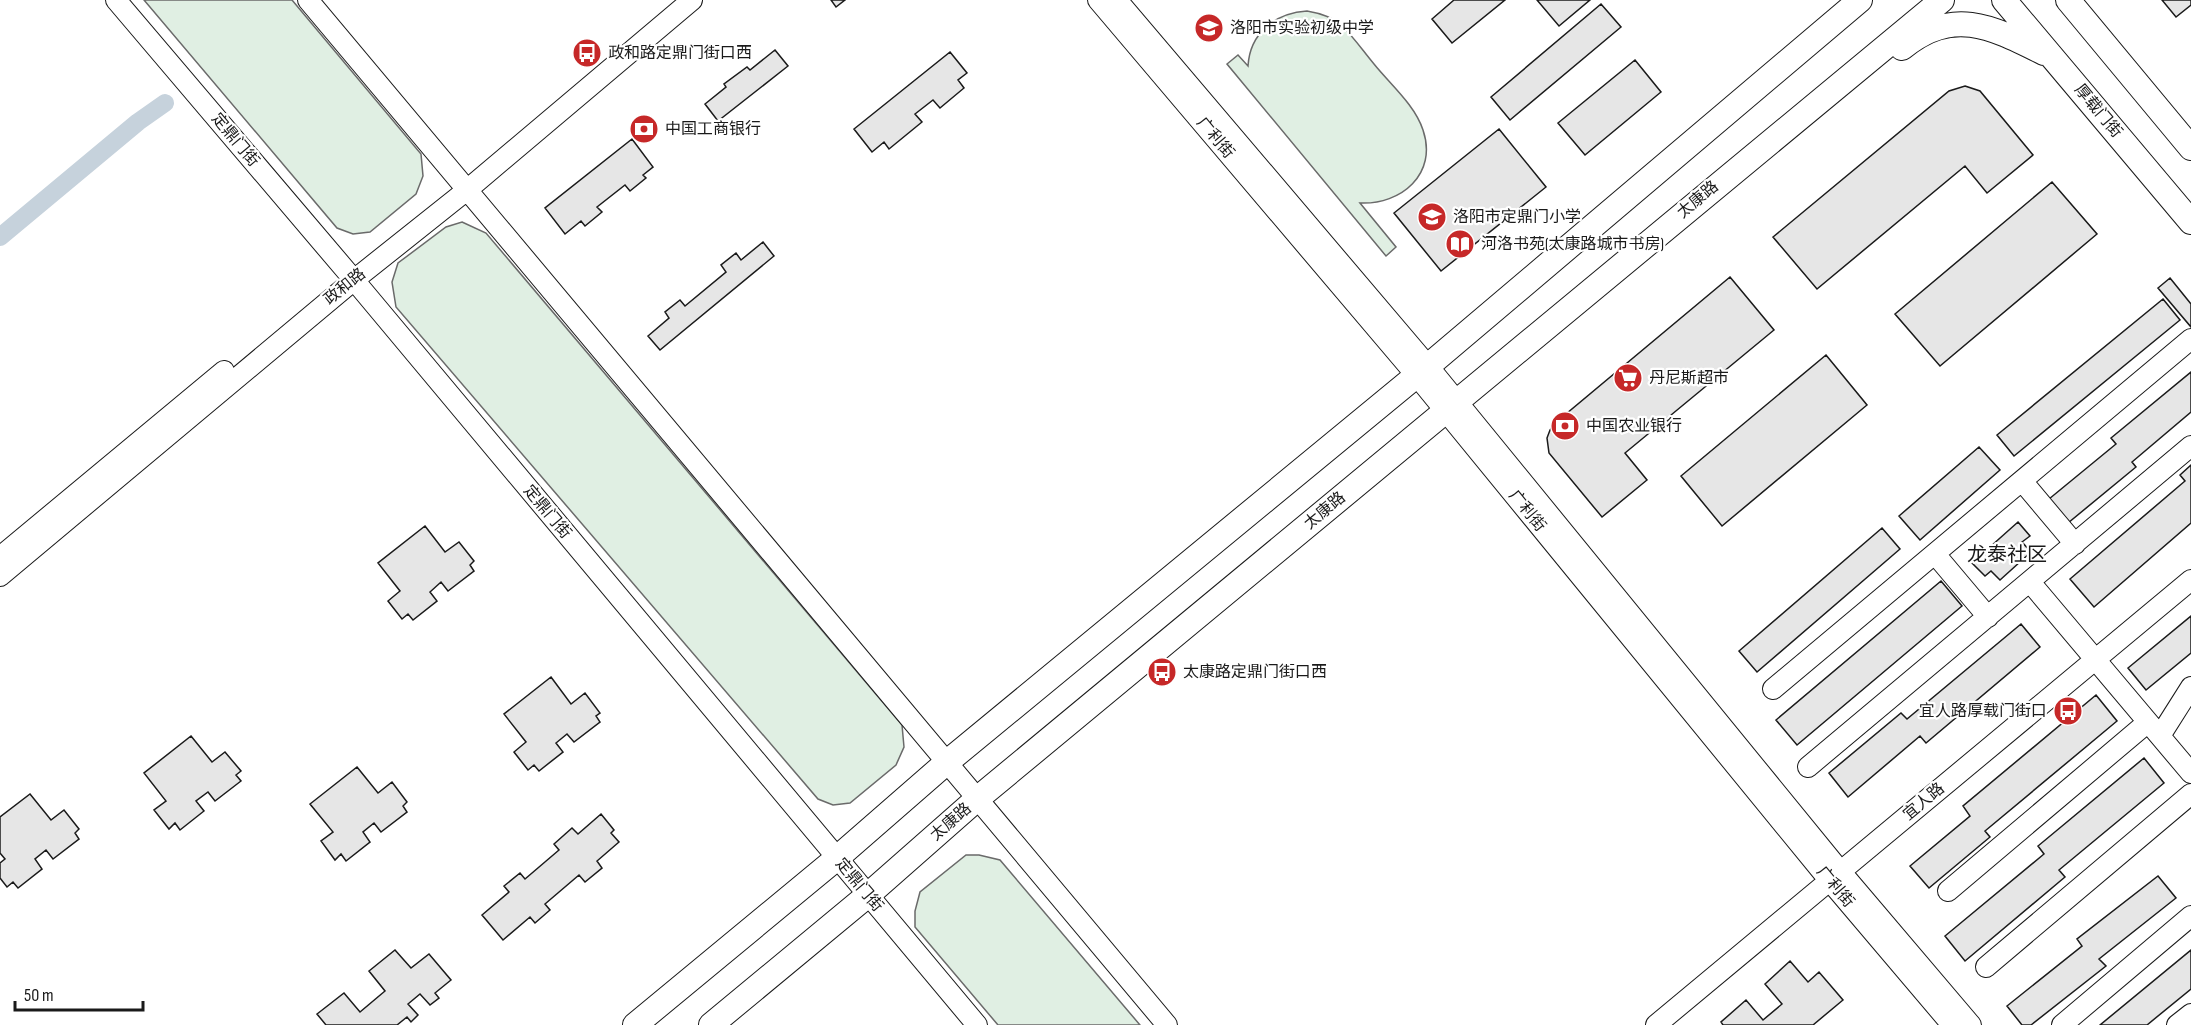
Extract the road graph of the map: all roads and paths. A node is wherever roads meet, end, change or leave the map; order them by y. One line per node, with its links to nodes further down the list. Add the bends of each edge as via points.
1 (116, 0): 20 (street, 定鼎门街)
2 (308, 0): 18 (street)
3 (672, 0): 18 (street, 政和路)
4 (692, 0): 18 (street, 政和路)
5 (1098, 0): 22 (street, 广利街)
6 (1117, 0): 22 (street, 广利街)
7 (1835, 0): 15 (main road, via 1796,33)
8 (1860, 0): 15 (main road)
9 (1942, 0): 16 (main road, 太康路)
10 (2004, 0): 14 (main road, 厚载门街)
11 (2068, 0): 13 (main road)
12 (2081, 0): 13 (main road)
13 (2091, 27): 17 (main road)
14 (2052, 57): 16 (main road, via 2010,36 1969,24 1942,25 1913,40 1847,94); 19 (main road, 厚载门街)
15 (1780, 68): 22 (main road)
16 (1813, 105): 23 (main road, 太康路)
17 (2191, 148)
18 (463, 185): 20 (street, 政和路); 38 (street)
19 (2191, 222)
20 (349, 275): 28 (street, 政和路); 29 (street, 政和路); 43 (street, 定鼎门街)
21 (2191, 339): 25 (street)
22 (1422, 371): 23 (street, 广利街); 38 (main road)
23 (1451, 407): 42 (main road, 太康路); 44 (street, 广利街)
24 (2191, 446): 26 (street)
25 (2022, 480): 26 (street); 27 (street)
26 (2075, 544): 31 (street)
27 (1935, 554): 33 (street); 36 (street)
28 (0, 557)
29 (0, 576)
30 (2191, 580): 34 (street, 宜人路)
31 (2030, 582): 33 (street); 34 (street)
32 (2191, 592): 34 (street, 宜人路)
33 (1988, 617): 39 (street)
34 (2098, 663): 37 (street); 44 (street, 宜人路)
35 (2191, 687): 37 (street)
36 (1773, 689)
37 (2154, 729): 40 (street); 45 (street)
38 (946, 763): 42 (street); 43 (main road)
39 (1808, 767)
40 (2191, 772)
41 (2191, 794): 48 (street)
42 (976, 800): 46 (main road, 太康路); 53 (street)
43 (837, 858): 46 (street, 定鼎门街); 50 (main road)
44 (1838, 880): 54 (street, 宜人路); 55 (street, 宜人路); 56 (street, 广利街); 57 (street, 广利街)
45 (1948, 891)
46 (868, 895): 51 (main road, 太康路); 52 (street, 定鼎门街)
47 (2191, 916): 58 (street)
48 (1986, 967)
49 (2191, 1014): 59 (street)
50 (635, 1025)
51 (711, 1025)
52 (976, 1025)
53 (1167, 1025)
54 (1656, 1025)
55 (1671, 1025)
56 (1952, 1025)
57 (1971, 1025)
58 (2062, 1025)
59 (2177, 1025)

